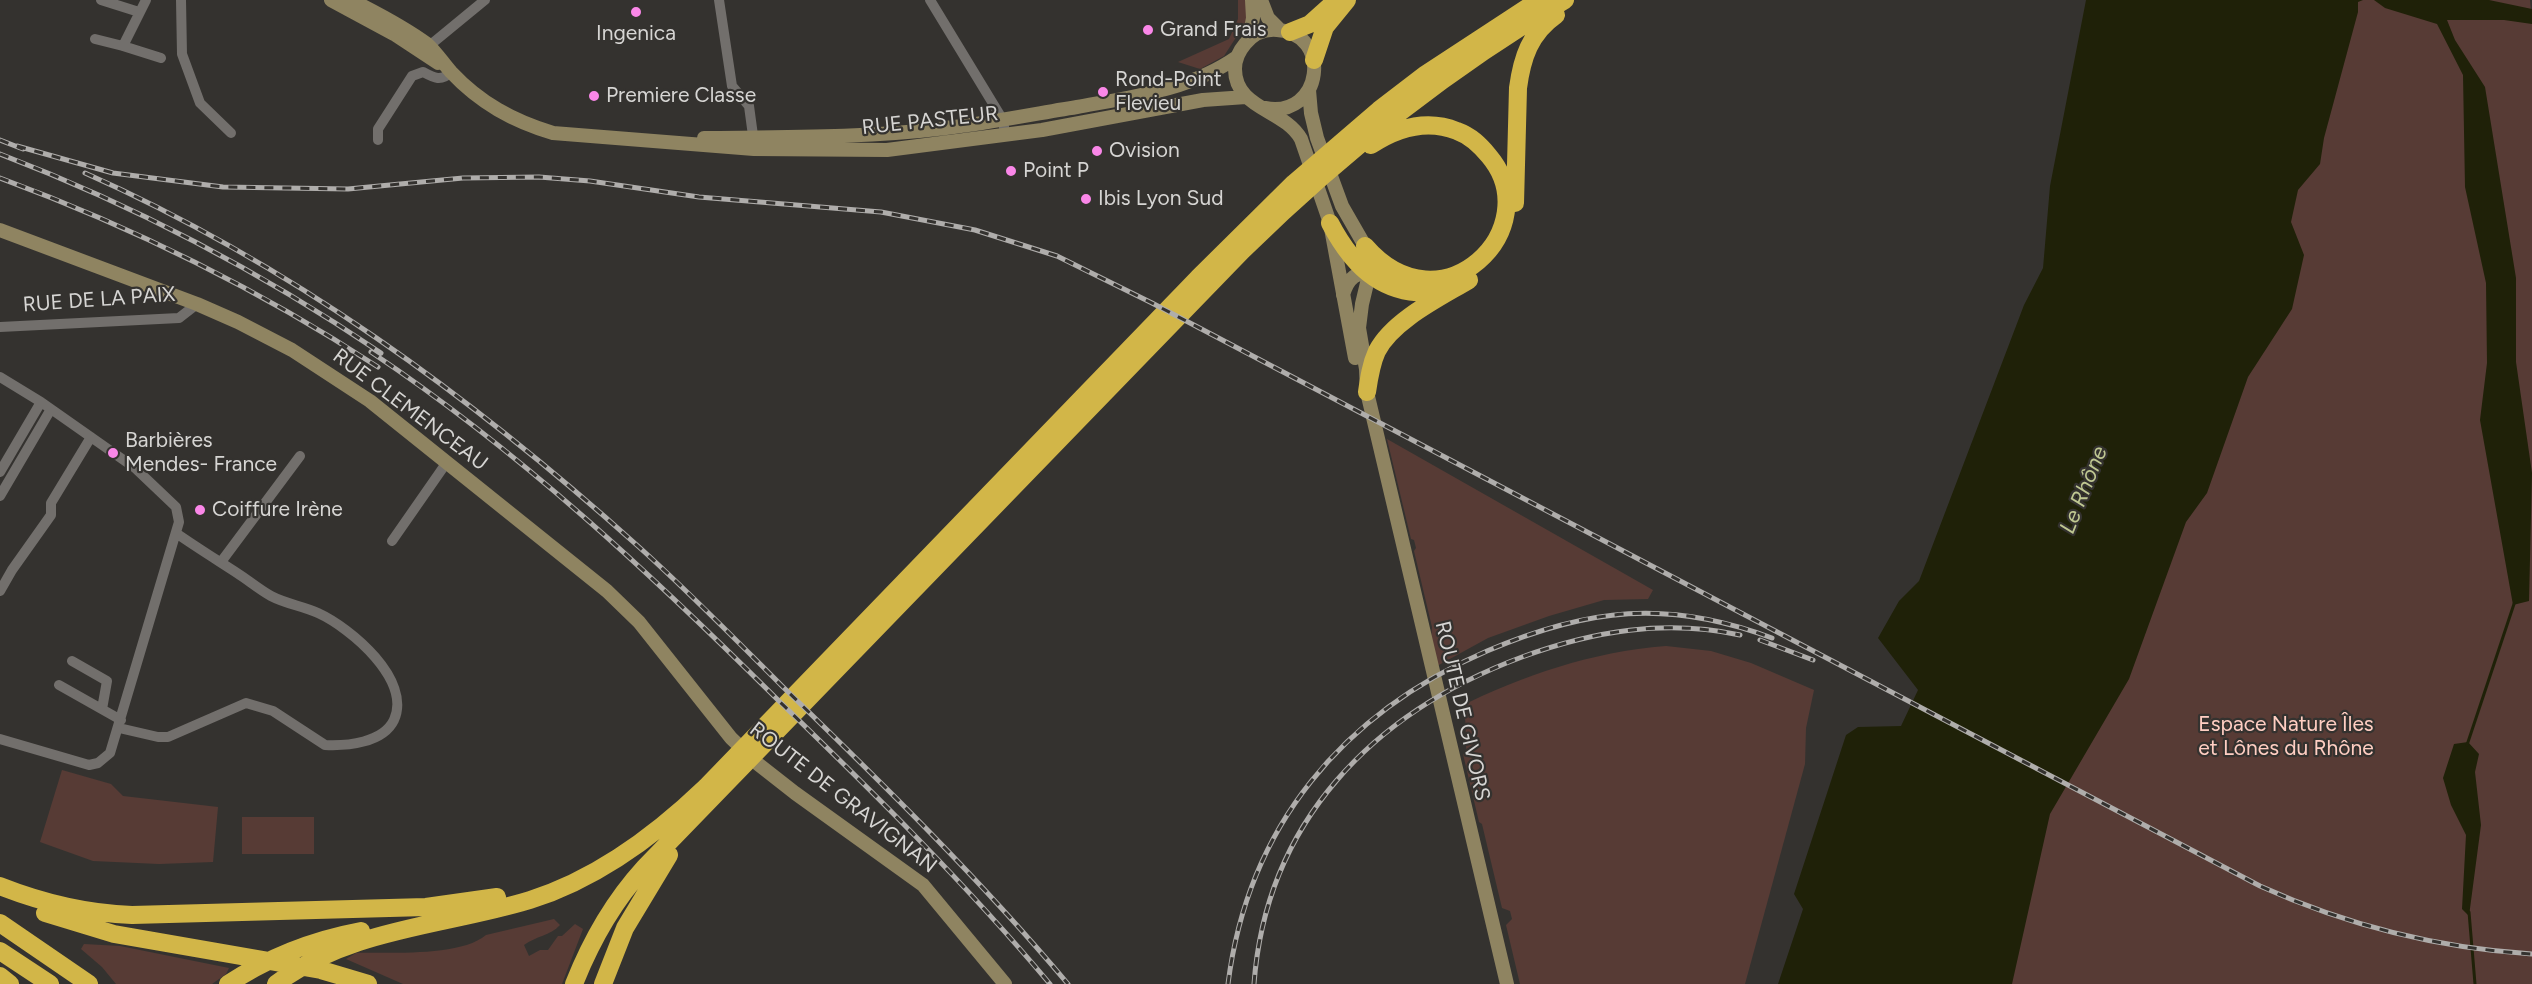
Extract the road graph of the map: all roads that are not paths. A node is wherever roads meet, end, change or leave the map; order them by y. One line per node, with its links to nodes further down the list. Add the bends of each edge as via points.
1 (101, 0): 17 (street)
2 (146, 0): 17 (street)
3 (181, 0): 32 (street, via 182,54 200,103)
4 (331, 0): 26 (main road, RUE PASTEUR, via 394,34)
5 (351, 0): 22 (main road, RUE PASTEUR)
6 (485, 0): 22 (street)
7 (719, 0): 34 (street, via 732,86 749,106)
8 (930, 0): 31 (street)
9 (1252, 0): 20 (main road)
10 (1261, 0): 18 (main road, via 1268,18)
11 (1335, 0): 18 (highway, via 1314,21)
12 (1347, 0): 25 (highway, via 1325,27)
13 (1519, 0): 27 (highway)
14 (1539, 0): 27 (highway)
15 (1565, 0): 35 (highway, via 1452,72)
16 (1574, 0): 42 (highway, via 1540,29 1523,61 1518,88 1514,212 1508,237 1486,267)
17 (139, 12): 21 (street)
18 (1285, 31): 20 (main road, via 1260,32); 25 (main road, via 1305,43)
19 (95, 39): 21 (street)
20 (1249, 39): 23 (main road)
21 (123, 46): 24 (street)
22 (429, 46): 26 (main road, RUE PASTEUR)
23 (1237, 57): 29 (main road, via 1236,79); 31 (main road, RUE PASTEUR, via 1213,73 1178,85)
24 (161, 58)
25 (1314, 60): 28 (main road, via 1314,79)
26 (451, 72): 33 (street, via 436,79 423,72 412,76 378,129); 34 (main road, RUE PASTEUR, via 496,110 553,133)
27 (1426, 74): 35 (highway)
28 (1309, 90): 30 (main road, via 1290,106); 39 (main road, via 1317,138 1342,206)
29 (1246, 97): 30 (main road); 31 (main road, RUE PASTEUR, via 1203,100 1088,122)
30 (1265, 108): 37 (main road, via 1298,134)
31 (1004, 127): 34 (main road, RUE PASTEUR, via 887,150)
32 (231, 134)
33 (378, 140)
34 (754, 143)
35 (1340, 157): 36 (highway); 40 (highway, via 1414,126 1431,125 1470,137 1497,166 1504,186 1505,212 1498,236 1483,257 1458,275 1438,280 1413,279)
36 (1298, 193): 44 (highway); 44 (highway)
37 (1330, 223): 41 (highway, via 1343,248); 43 (main road)
38 (0, 230): 45 (main road, RUE CLEMENCEAU)
39 (1365, 246): 40 (highway); 41 (main road)
40 (1394, 271): 41 (main road)
41 (1367, 272): 42 (highway, via 1385,284 1410,292); 43 (main road, via 1351,278); 48 (main road, via 1359,328)
42 (1456, 287): 48 (highway, via 1386,338 1373,360)
43 (1342, 296): 48 (main road)
44 (1185, 301): 66 (highway)
45 (197, 304): 46 (street, RUE DE LA PAIX, via 179,318); 53 (main road, RUE CLEMENCEAU, via 292,350 370,401)
46 (0, 327)
47 (0, 377): 49 (street)
48 (1366, 392): 85 (main road, ROUTE DE GIVORS)
49 (41, 402): 50 (street); 54 (street)
50 (51, 409): 51 (street); 55 (street)
51 (91, 437): 56 (street, via 135,468 176,507 180,522); 59 (street, via 51,503 51,515)
52 (300, 456): 58 (street)
53 (447, 462): 57 (street); 60 (main road, RUE CLEMENCEAU)
54 (0, 472)
55 (0, 496)
56 (176, 533): 58 (street); 64 (street)
57 (392, 541)
58 (221, 562): 64 (street, via 272,596 320,614 356,638 394,683 398,705 390,727 368,741 325,745 273,711 246,703 168,737)
59 (0, 591)
60 (607, 591): 84 (main road, ROUTE DE GRAVIGNAN, via 639,622 731,738 795,793 923,885)
61 (72, 661): 63 (street, via 107,681)
62 (59, 684): 63 (street)
63 (102, 709): 64 (street)
64 (120, 724): 65 (street, via 110,753 89,765)
65 (0, 739)
66 (729, 773): 67 (highway); 68 (highway, via 665,825)
67 (707, 804): 82 (highway, via 619,898 594,939); 83 (highway, via 639,901)
68 (605, 865): 69 (highway, via 476,901 371,909 114,914 56,906); 71 (highway, via 532,899)
69 (0, 885)
70 (0, 897): 81 (highway, via 114,934 321,970)
71 (440, 921): 75 (highway, via 386,926 308,944); 80 (highway, via 333,951)
72 (0, 923): 79 (highway)
73 (0, 951): 77 (highway); 78 (highway)
74 (0, 976): 76 (highway)
75 (232, 981)
76 (10, 984)
77 (39, 984)
78 (50, 984)
79 (89, 984)
80 (277, 984)
81 (368, 984)
82 (574, 984)
83 (603, 984)
84 (1005, 984)
85 (1507, 984)

